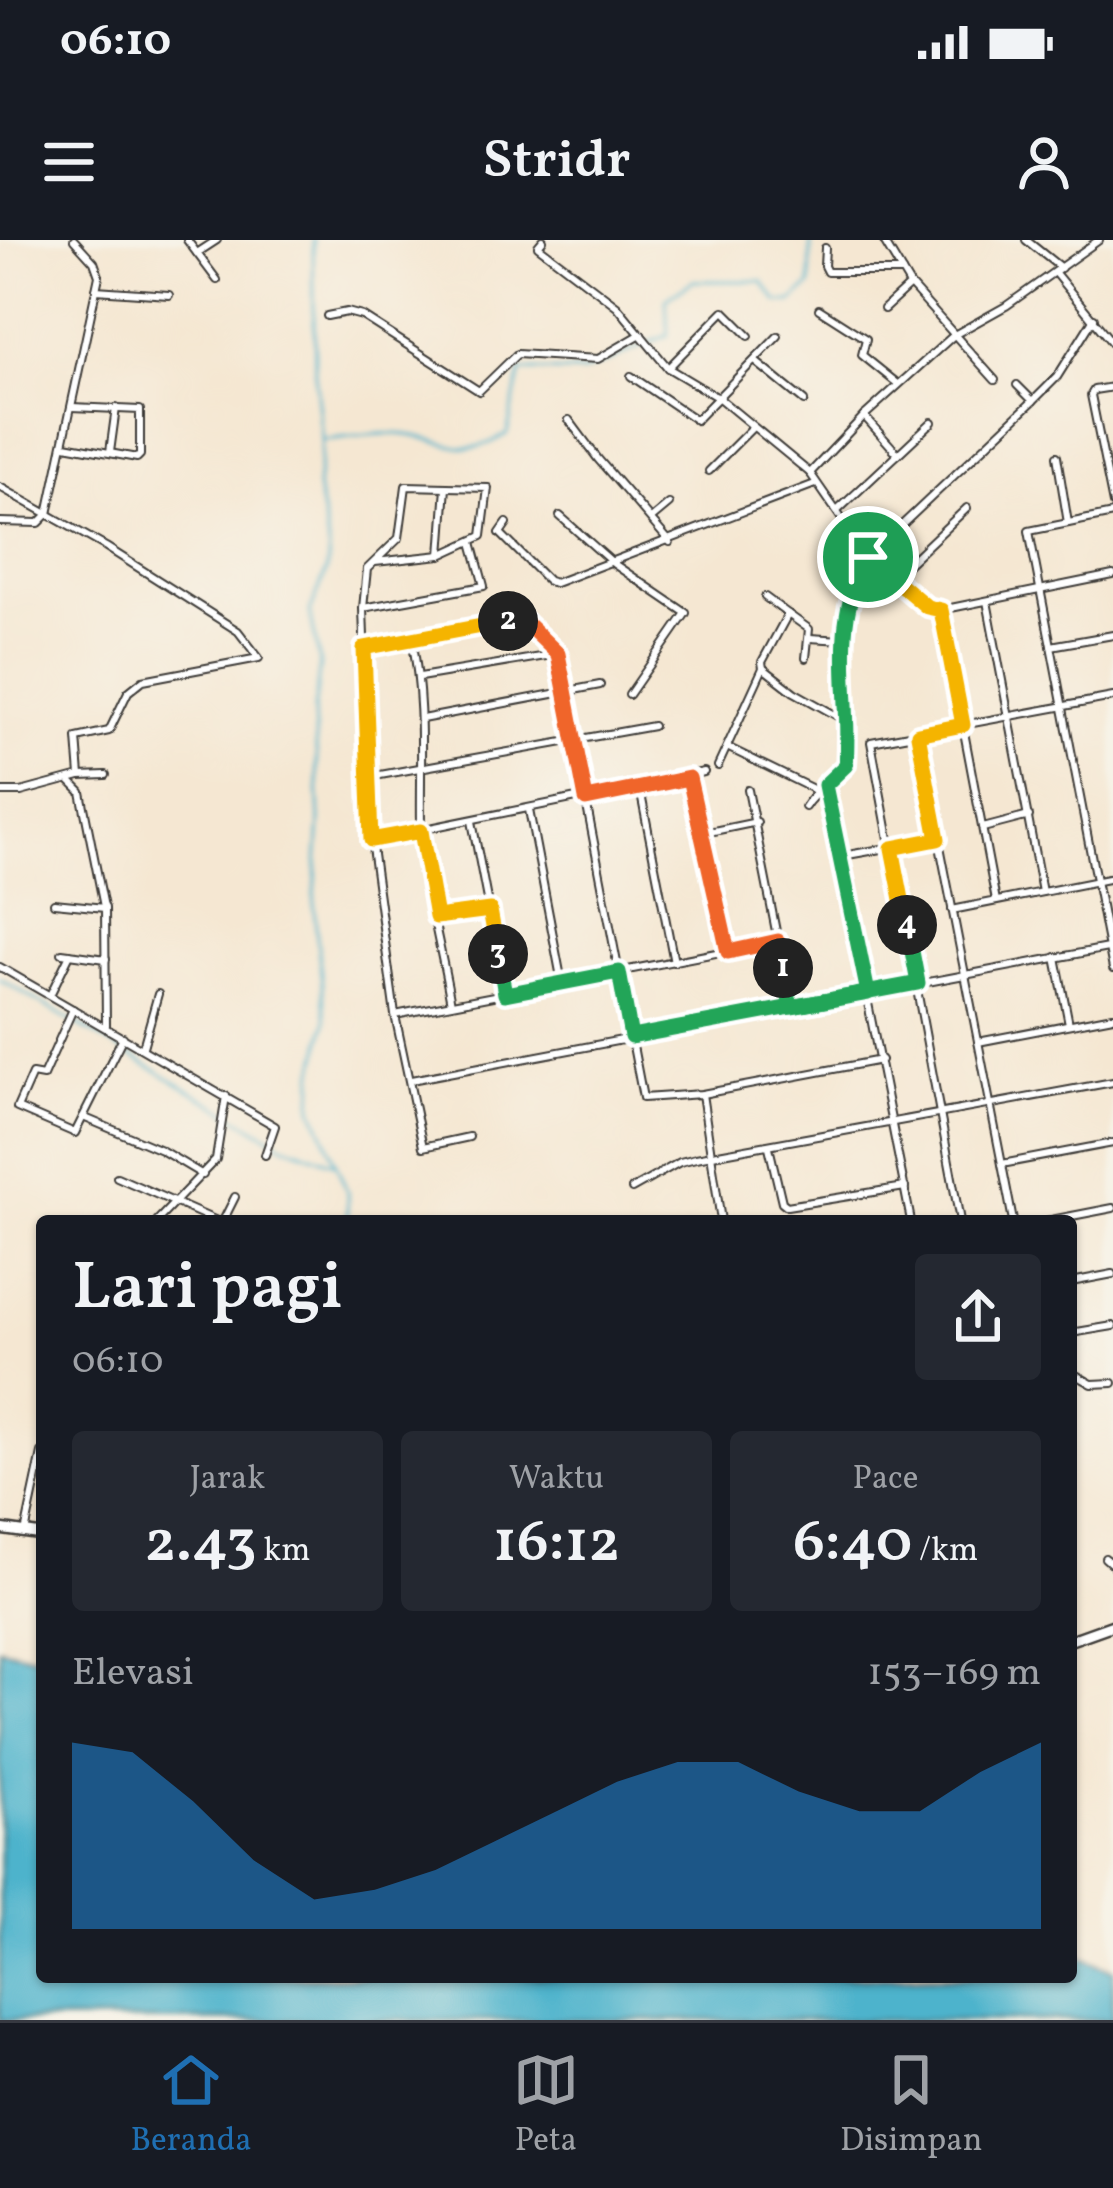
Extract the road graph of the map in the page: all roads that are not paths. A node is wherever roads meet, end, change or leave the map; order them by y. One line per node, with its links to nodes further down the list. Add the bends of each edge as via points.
1 (74, 240): 14 (street, via 98,268)
2 (187, 240): 9 (street)
3 (217, 240): 9 (street)
4 (543, 240): 22 (street, via 538,246 602,292)
5 (883, 240): 11 (street)
6 (1026, 240): 10 (street)
7 (1099, 240): 10 (street)
8 (825, 248): 11 (street, via 827,272)
9 (197, 254): 12 (street)
10 (1058, 271): 19 (street); 20 (street)
11 (902, 272): 13 (street)
12 (217, 280)
13 (910, 285): 17 (street); 20 (street)
14 (96, 290): 15 (street); 35 (street)
15 (169, 296)
16 (819, 309): 29 (street, via 866,339 862,355)
17 (884, 309)
18 (327, 316): 22 (street, via 362,316 479,391 517,354 598,359)
19 (1094, 318): 24 (street); 34 (street)
20 (954, 335): 28 (street); 29 (street)
21 (749, 336): 26 (street, via 721,312)
22 (643, 337): 26 (street)
23 (778, 337): 25 (street)
24 (1113, 344)
25 (756, 362): 32 (street); 33 (street)
26 (668, 368): 32 (street)
27 (631, 376): 32 (street, via 694,420)
28 (995, 380)
29 (898, 384): 37 (street)
30 (1017, 385): 34 (street)
31 (1113, 387): 51 (street, via 1091,395)
32 (720, 399): 40 (street)
33 (804, 401)
34 (1033, 401): 64 (street)
35 (72, 407): 36 (street); 41 (street)
36 (116, 408): 42 (street); 42 (street, via 142,412 140,454)
37 (864, 416): 43 (street); 46 (street)
38 (569, 420): 57 (street)
39 (932, 422): 43 (street)
40 (753, 427): 45 (street); 46 (street)
41 (65, 445): 42 (street); 54 (street)
42 (110, 453)
43 (898, 454): 53 (street)
44 (1057, 456): 60 (street)
45 (709, 471)
46 (810, 473): 47 (street)
47 (815, 484): 53 (street); 62 (street)
48 (0, 487): 54 (street)
49 (446, 487): 61 (street, via 488,488 484,534); 63 (street); 65 (street, via 406,487 399,538)
50 (669, 504): 57 (street)
51 (1113, 504)
52 (967, 508): 68 (street)
53 (836, 512): 64 (street)
54 (48, 514): 58 (street, via 39,523); 101 (street, via 238,631 259,658 143,680 107,732 77,738)
55 (1113, 514): 60 (street)
56 (560, 516): 66 (street)
57 (651, 520): 62 (street)
58 (0, 522)
59 (507, 523): 66 (street, via 500,533 552,583)
60 (1067, 523): 69 (street, via 1029,531)
61 (472, 542): 63 (street); 72 (street, via 482,587)
62 (670, 542): 66 (street)
63 (441, 555): 65 (street)
64 (868, 557): 68 (street); 78 (street, via 848,601)
65 (375, 562): 72 (street, via 366,572)
66 (614, 564): 87 (street, via 686,613)
67 (1113, 574): 69 (street)
68 (891, 580): 73 (street)
69 (1040, 590): 71 (street); 79 (street)
70 (765, 597): 74 (street)
71 (987, 600): 73 (street); 90 (street)
72 (363, 608): 80 (street)
73 (941, 610): 93 (street)
74 (788, 614): 76 (street); 83 (street)
75 (1113, 635): 79 (street)
76 (810, 638): 78 (street); 82 (street)
77 (412, 640): 80 (street); 81 (street, via 516,620); 84 (street)
78 (843, 640): 92 (street)
79 (1051, 646): 89 (street)
80 (364, 648): 103 (street)
81 (558, 654): 84 (street); 86 (street)
82 (806, 658)
83 (763, 668): 92 (street); 97 (street)
84 (420, 677): 91 (street)
85 (600, 686): 86 (street)
86 (566, 692): 91 (street); 96 (street)
87 (629, 695)
88 (1113, 697): 89 (street)
89 (1062, 706): 90 (street); 125 (street)
90 (1009, 716): 93 (street); 114 (street)
91 (422, 719): 99 (street)
92 (848, 722): 106 (street, via 846,765)
93 (963, 725): 95 (street); 117 (street)
94 (653, 726): 96 (street)
95 (918, 734): 120 (street); 122 (street, via 871,742)
96 (574, 741): 99 (street); 111 (street)
97 (726, 746): 98 (street); 109 (street)
98 (718, 766)
99 (424, 767): 103 (street); 118 (street)
100 (704, 772): 104 (street)
101 (80, 776): 102 (street); 105 (street)
102 (106, 776)
103 (369, 777): 121 (street)
104 (689, 778): 107 (street); 119 (street)
105 (70, 781): 110 (street); 129 (street, via 81,792)
106 (825, 785): 109 (street); 123 (street)
107 (640, 788): 111 (street); 138 (street)
108 (748, 790): 116 (street)
109 (815, 790): 112 (street)
110 (0, 792)
111 (586, 799): 113 (street); 141 (street)
112 (805, 807)
113 (529, 809): 115 (street); 143 (street)
114 (1029, 816): 117 (street); 126 (street)
115 (472, 820): 118 (street); 130 (street)
116 (757, 822): 119 (street); 133 (street)
117 (983, 828): 127 (street)
118 (421, 831): 121 (street); 132 (street)
119 (704, 832): 135 (street)
120 (938, 839): 122 (street); 131 (street)
121 (371, 840): 152 (street)
122 (892, 848): 123 (street); 144 (street)
123 (842, 856): 145 (street)
124 (1113, 878): 125 (street)
125 (1096, 881): 126 (street); 134 (street)
126 (1042, 892): 127 (street)
127 (997, 901): 131 (street)
128 (54, 902): 129 (street)
129 (104, 907): 137 (street)
130 (490, 910): 132 (street); 147 (street)
131 (952, 910): 142 (street)
132 (436, 917): 149 (street)
133 (778, 941): 135 (street); 150 (street)
134 (1111, 947): 136 (street); 140 (street)
135 (728, 952): 138 (street)
136 (1055, 958): 142 (street); 154 (street)
137 (106, 959): 148 (street, via 66,954); 155 (street)
138 (674, 962): 141 (street)
139 (0, 967): 148 (street)
140 (1113, 969)
141 (619, 972): 143 (street); 156 (street)
142 (965, 975): 144 (street); 158 (street)
143 (562, 983): 147 (street)
144 (918, 983): 145 (street); 166 (street)
145 (868, 993): 150 (street); 160 (street)
146 (158, 994): 159 (street)
147 (505, 994): 149 (street)
148 (50, 995): 151 (street)
149 (451, 1004): 152 (street)
150 (791, 1007): 156 (street)
151 (72, 1011): 155 (street); 167 (street, via 43,1076 33,1072 17,1108 74,1134)
152 (395, 1015): 161 (street)
153 (1113, 1016): 154 (street)
154 (1069, 1024): 158 (street)
155 (106, 1027): 157 (street)
156 (631, 1037): 161 (street); 163 (street, via 643,1098)
157 (122, 1039): 159 (street); 167 (street)
158 (978, 1042): 165 (street)
159 (143, 1048): 164 (street)
160 (881, 1060): 163 (street); 168 (street)
161 (411, 1080): 169 (street, via 423,1147)
162 (1113, 1082): 165 (street)
163 (702, 1094): 173 (street)
164 (226, 1100): 172 (street, via 275,1126); 175 (street, via 216,1159)
165 (991, 1105): 166 (street); 174 (street)
166 (941, 1114): 168 (street); 187 (street)
167 (83, 1117): 175 (street)
168 (893, 1123): 171 (street); 177 (street)
169 (469, 1137)
170 (1113, 1143): 174 (street)
171 (768, 1147): 173 (street); 177 (street, via 787,1206)
172 (265, 1155)
173 (709, 1158): 178 (street, via 680,1162); 185 (street)
174 (1002, 1165): 188 (street)
175 (202, 1175): 180 (street)
176 (118, 1177): 180 (street)
177 (905, 1187): 186 (street)
178 (632, 1189)
179 (235, 1197): 184 (street)
180 (177, 1204): 182 (street); 183 (street)
181 (1113, 1208): 189 (street)
182 (165, 1215)
183 (205, 1215)
184 (224, 1215)
185 (720, 1215)
186 (910, 1215)
187 (959, 1215)
188 (1012, 1215)
189 (1077, 1215)
190 (1113, 1274): 191 (street)
191 (1077, 1281)
192 (1113, 1326): 193 (street)
193 (1077, 1333)
194 (1077, 1375): 195 (street)
195 (1113, 1383)
196 (36, 1481): 198 (street)
197 (0, 1529): 198 (street)
198 (25, 1533): 199 (street)
199 (36, 1534)
200 (1105, 1558): 201 (street)
201 (1113, 1565)
202 (1113, 1624): 203 (street)
203 (1077, 1638)

